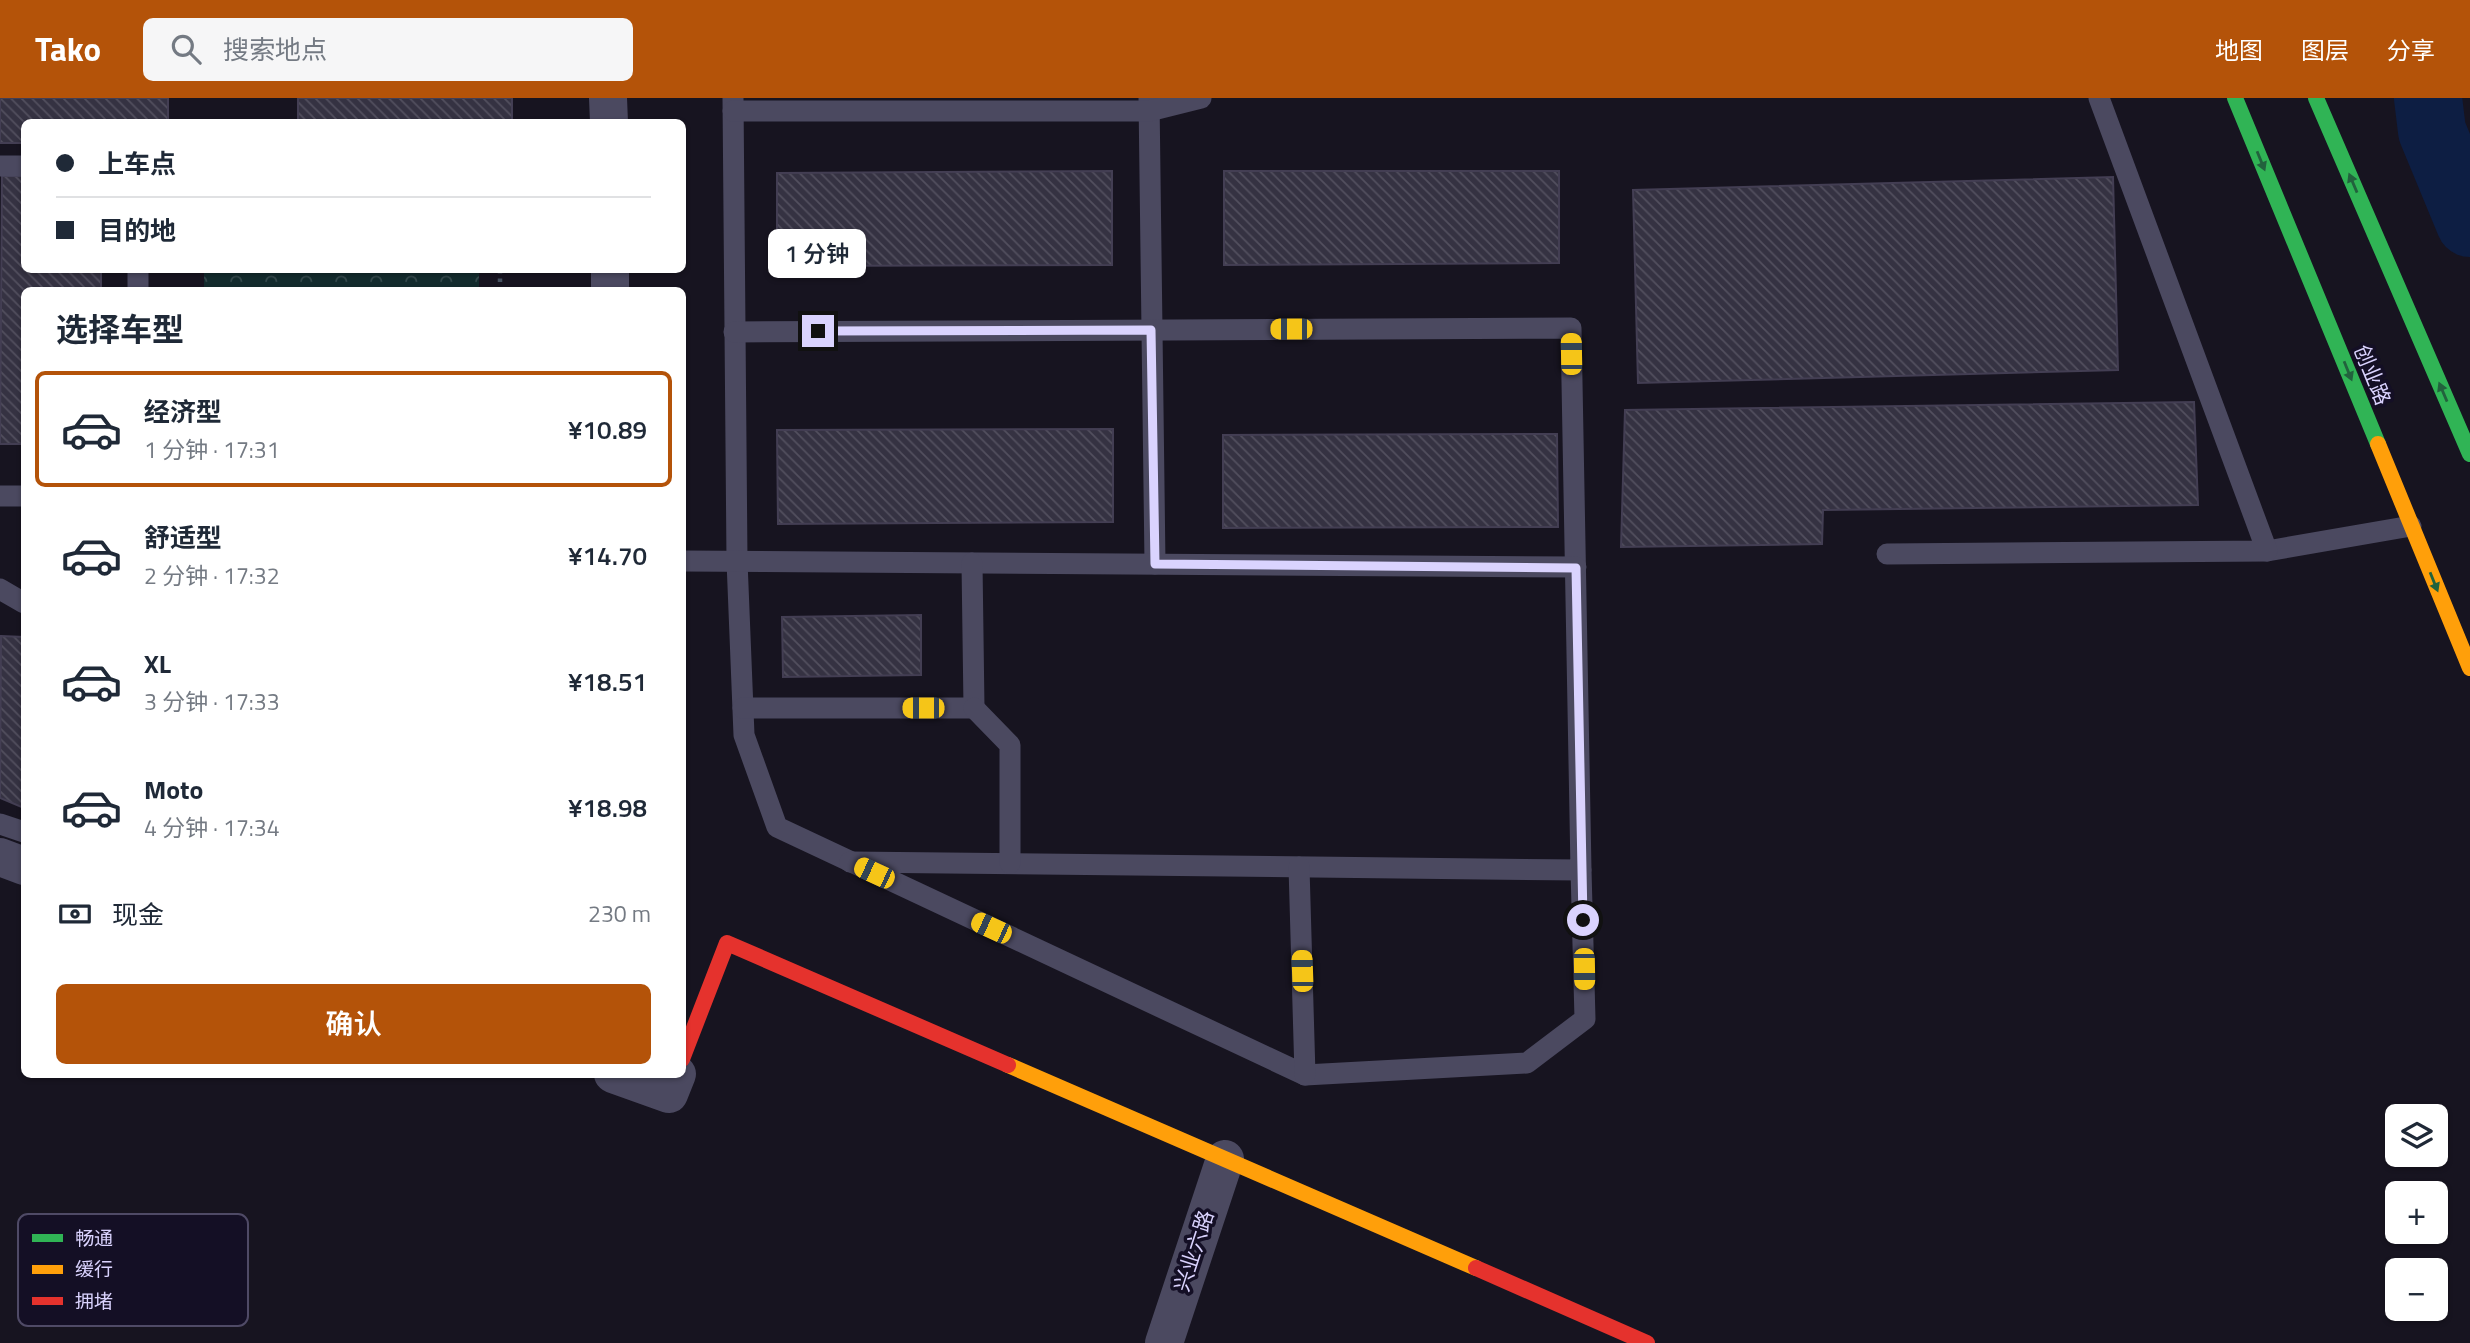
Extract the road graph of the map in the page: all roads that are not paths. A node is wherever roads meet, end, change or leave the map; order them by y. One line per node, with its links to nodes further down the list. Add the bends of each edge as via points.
1 (608, 98): 8 (street)
2 (1201, 98): 7 (lane)
3 (2099, 98): 17 (lane)
4 (2235, 98): 16 (street, 创业路, one-way to 16)
5 (2316, 98): 13 (street, one-way to 5)
6 (733, 104): 7 (lane); 12 (lane)
7 (1149, 104): 11 (lane)
8 (609, 119)
9 (0, 166): 10 (lane)
10 (21, 166)
11 (1151, 330): 12 (lane); 22 (lane); 23 (lane, via 1571,328)
12 (734, 332): 20 (lane)
13 (2470, 454)
14 (0, 496): 15 (lane)
15 (21, 496)
16 (2411, 526): 17 (lane); 26 (street, 创业路, one-way to 26)
17 (2267, 551): 18 (lane)
18 (1887, 554)
19 (686, 561): 20 (lane)
20 (737, 561): 21 (lane); 27 (lane)
21 (972, 563): 22 (lane); 28 (lane)
22 (1155, 564): 23 (lane)
23 (1576, 568): 36 (lane)
24 (0, 589): 25 (lane)
25 (21, 601)
26 (2470, 668)
27 (743, 708): 28 (lane); 32 (lane, via 744,734 778,827)
28 (974, 708): 33 (lane, via 1010,745)
29 (0, 824): 30 (lane)
30 (21, 831)
31 (0, 857): 34 (street)
32 (850, 862): 33 (lane); 38 (lane)
33 (1010, 863): 35 (lane)
34 (21, 865)
35 (1299, 867): 36 (lane); 38 (lane)
36 (1581, 870): 38 (lane, via 1585,1019 1528,1063)
37 (686, 1049): 41 (street, via 727,943)
38 (1305, 1075)
39 (624, 1078): 40 (street, via 669,1094)
40 (675, 1078)
41 (1225, 1159): 42 (street, 兴业六路); 43 (street)
42 (1164, 1343)
43 (1647, 1343)

